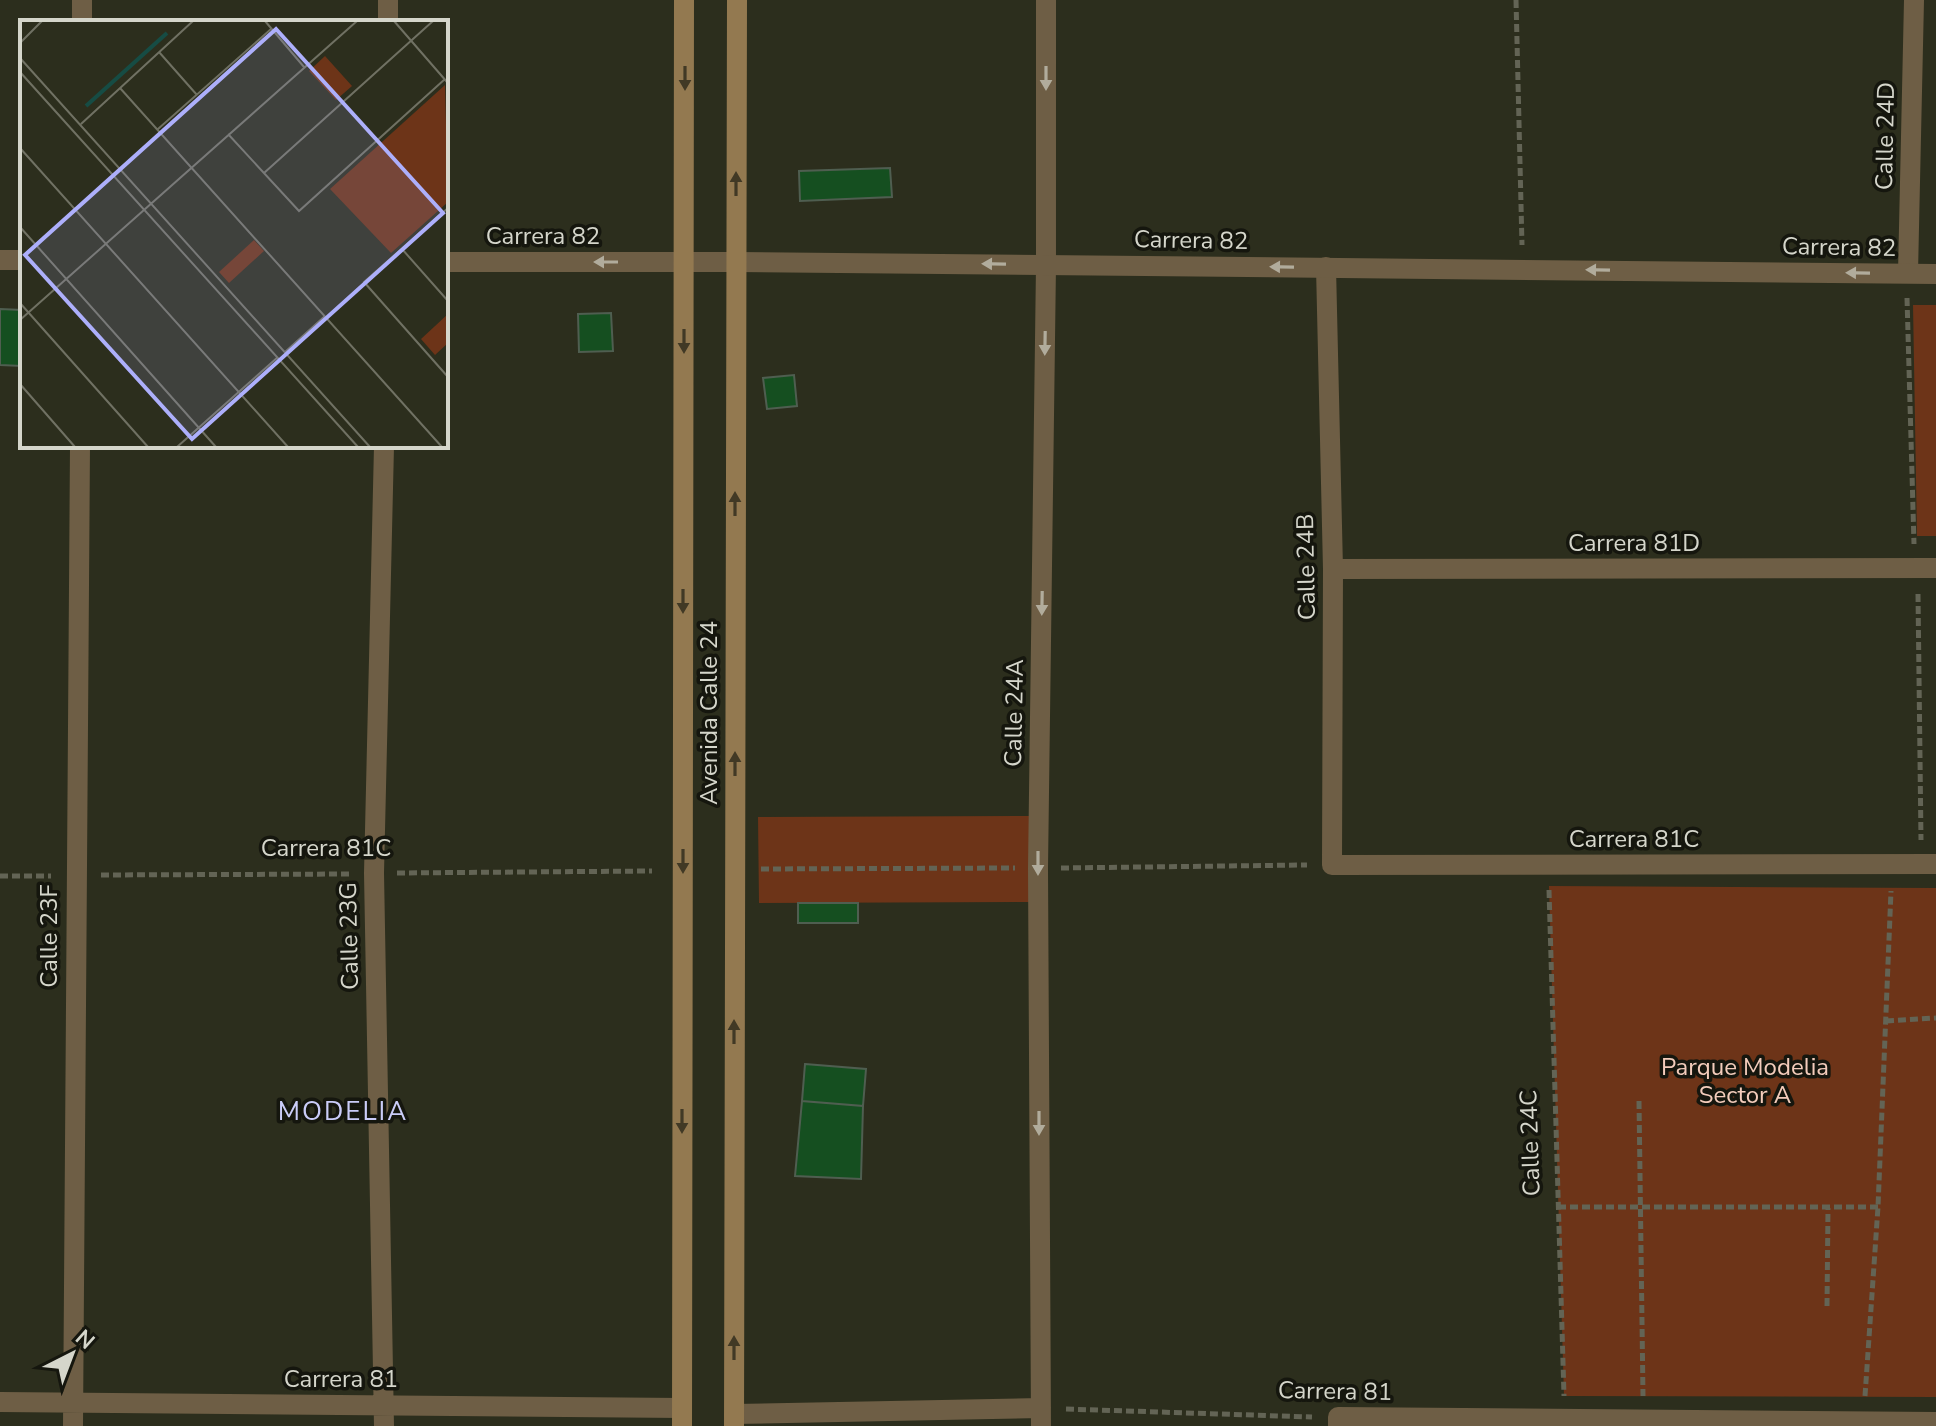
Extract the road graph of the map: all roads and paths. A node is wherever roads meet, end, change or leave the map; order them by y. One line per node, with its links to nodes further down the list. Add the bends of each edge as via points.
1 (684, 0): 8 (main road, Avenida Calle 24, one-way to 8)
2 (737, 0): 7 (main road, Avenida Calle 24, one-way to 2)
3 (1046, 0): 9 (street, Calle 24A, one-way to 9)
4 (1516, 0): 11 (path)
5 (1914, 0): 12 (street, Calle 24D)
6 (448, 262): 8 (street, Carrera 82, one-way to 6)
7 (736, 262): 8 (street, Carrera 82); 9 (street, Carrera 82, one-way to 7); 41 (main road, Avenida Calle 24, one-way to 7)
8 (684, 263): 38 (main road, Avenida Calle 24, one-way to 38)
9 (1046, 265): 10 (street, Carrera 82, one-way to 9); 39 (street, Calle 24A, one-way to 39, via 1038,868)
10 (1326, 267): 11 (street, Carrera 82); 17 (street, Calle 24B)
11 (1523, 270): 12 (street, Carrera 82, one-way to 11)
12 (1908, 273): 13 (street, Carrera 82)
13 (1936, 274)
14 (80, 448): 23 (street, Calle 23F)
15 (384, 448): 22 (street, Calle 23G)
16 (1936, 568): 17 (street, Carrera 81D)
17 (1333, 569): 19 (street, Calle 24B)
18 (1936, 864): 20 (street, Carrera 81C)
19 (1332, 865): 20 (street, Carrera 81C)
20 (1548, 865): 29 (path, Calle 24C)
21 (652, 871): 22 (path, Carrera 81C)
22 (374, 873): 23 (path, Carrera 81C); 37 (street, Calle 23G)
23 (75, 875): 24 (path, Carrera 81C); 36 (street, Calle 23F)
24 (0, 876)
25 (1891, 888): 27 (path)
26 (1936, 1018): 27 (path)
27 (1886, 1021): 31 (path)
28 (1639, 1101): 30 (path)
29 (1558, 1207): 30 (path); 40 (path, Calle 24C)
30 (1640, 1207): 32 (path); 34 (path)
31 (1878, 1207): 32 (path); 42 (path)
32 (1828, 1208): 33 (path)
33 (1827, 1306)
34 (1643, 1396)
35 (0, 1402): 36 (street, Carrera 81)
36 (73, 1403): 37 (street, Carrera 81); 47 (street, Calle 23F)
37 (384, 1416): 38 (street, Carrera 81)
38 (682, 1417)
39 (1041, 1417): 41 (street); 43 (path, Carrera 81)
40 (1564, 1419): 43 (street, Carrera 81); 45 (street, Carrera 81)
41 (734, 1420)
42 (1863, 1421): 45 (street, Carrera 81); 46 (street, Carrera 81)
43 (1338, 1422)
44 (1936, 1422): 46 (street, Carrera 81)
45 (1625, 1423)
46 (1913, 1424)
47 (73, 1426)

